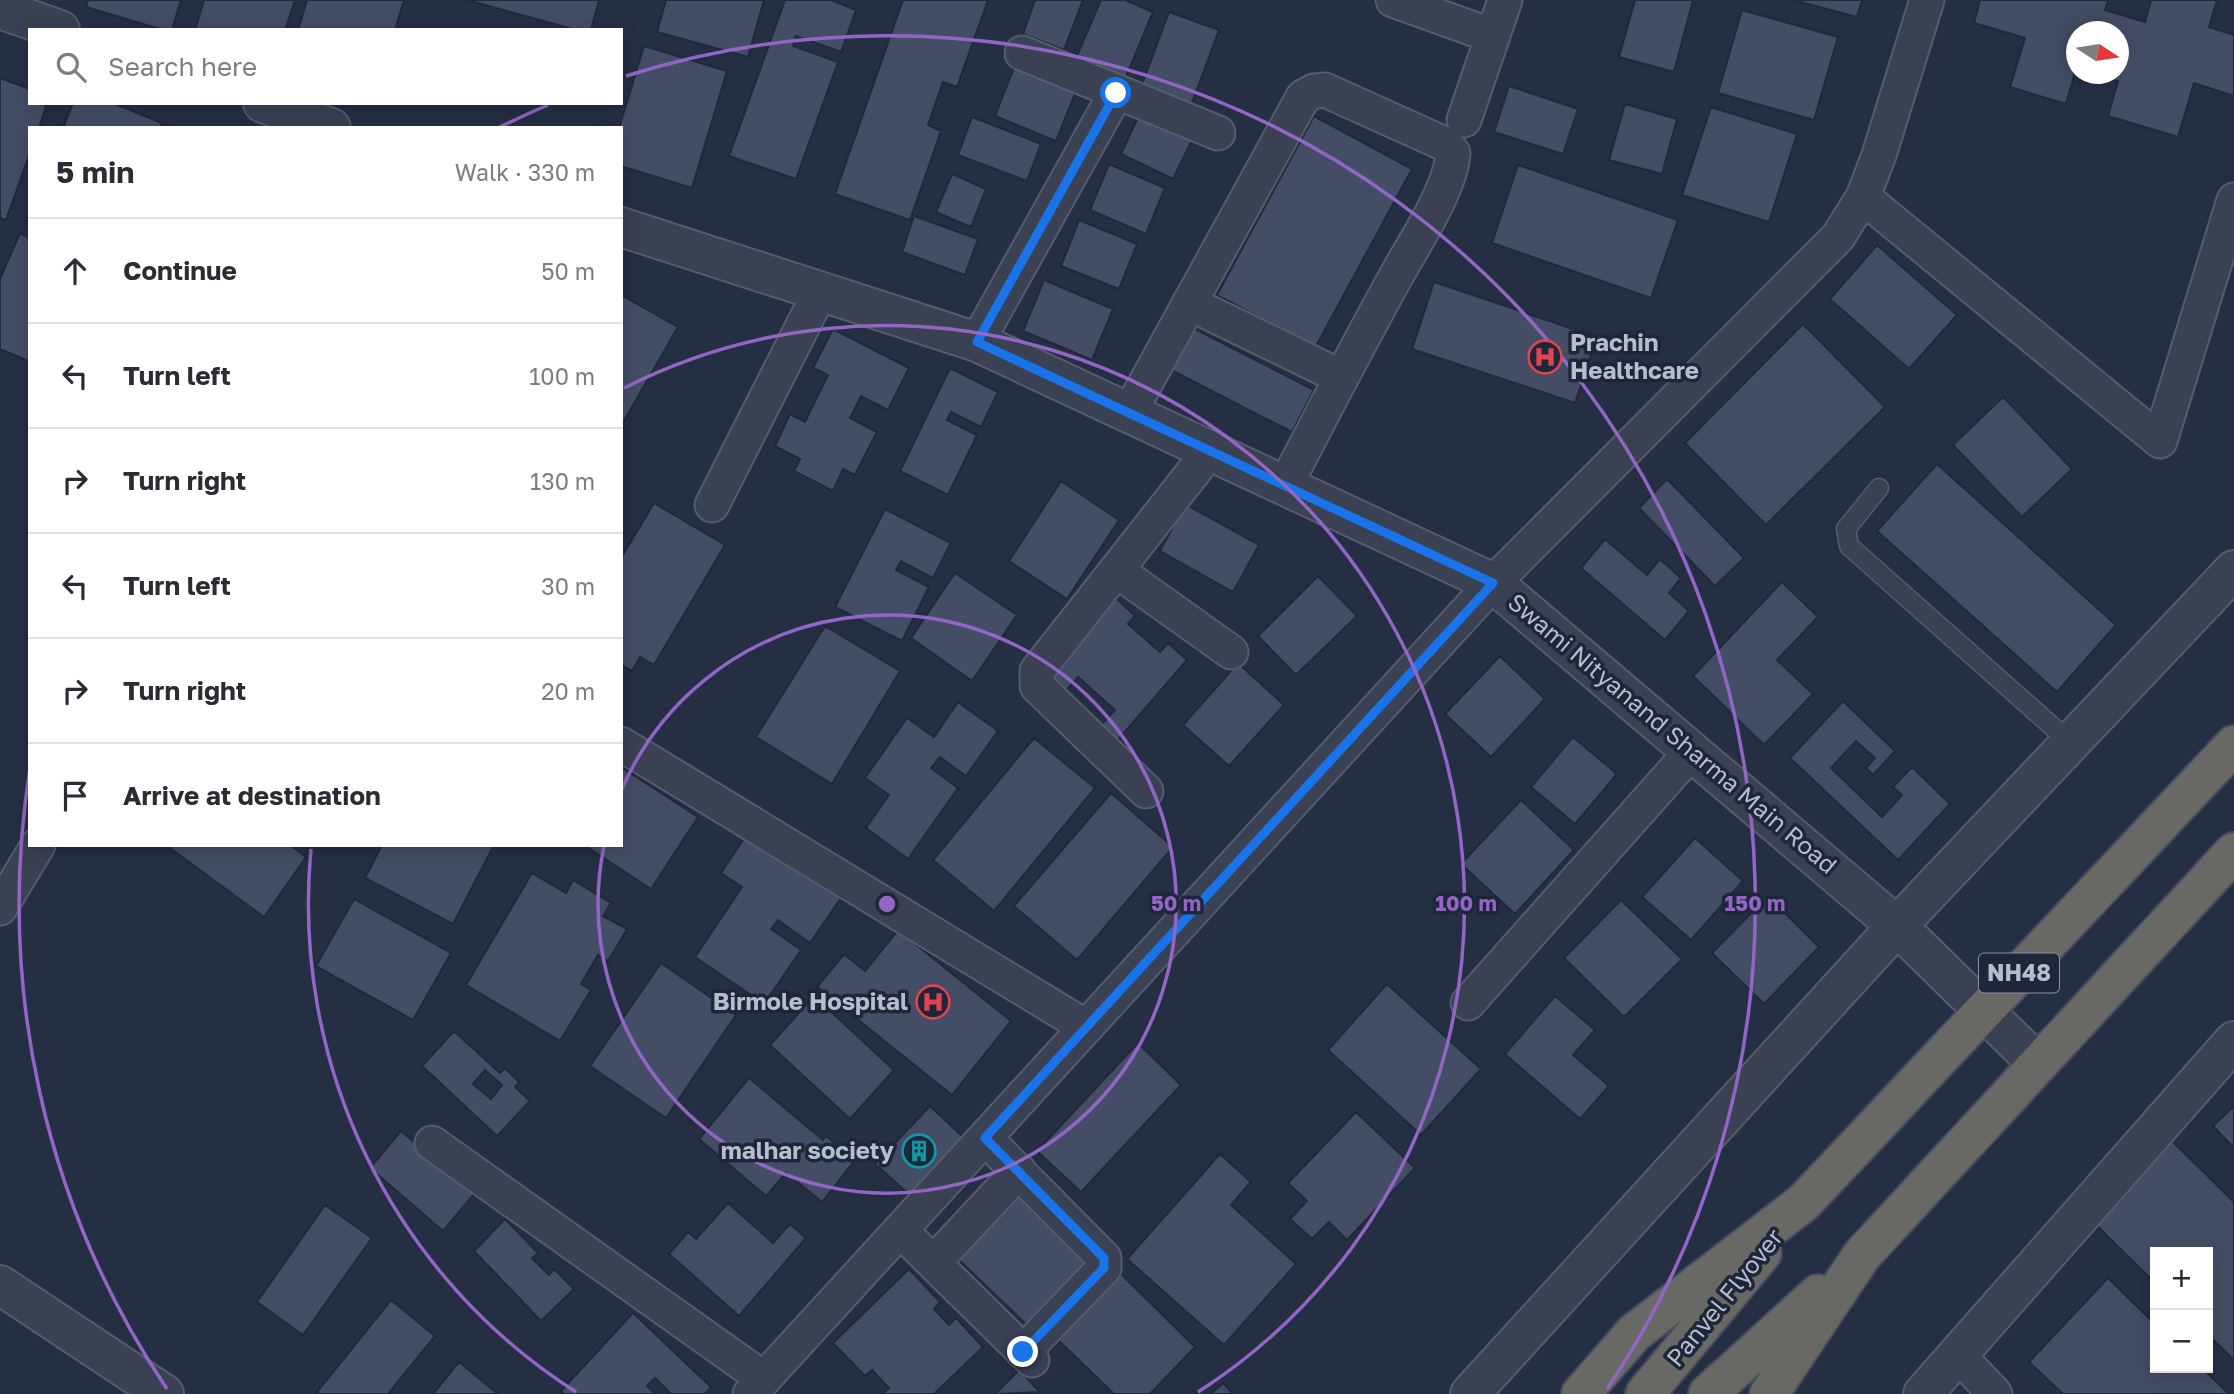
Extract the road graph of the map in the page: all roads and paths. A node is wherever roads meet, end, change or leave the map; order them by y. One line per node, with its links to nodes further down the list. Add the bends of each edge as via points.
1 (1393, 0): 6 (street)
2 (1505, 0): 6 (street)
3 (1927, 0): 13 (street)
4 (0, 9): 5 (street)
5 (54, 28)
6 (1493, 36): 10 (street)
7 (1022, 53): 8 (street)
8 (1116, 93): 12 (street); 18 (street)
9 (268, 105): 11 (street)
10 (1464, 120)
11 (326, 126)
12 (1218, 133)
13 (1863, 197): 14 (street, via 2160,441); 27 (street, via 1838,236)
14 (2234, 200)
15 (623, 228): 16 (street, Swami Nityanand Sharma Main Road)
16 (820, 292): 18 (street, Swami Nityanand Sharma Main Road); 24 (street)
17 (1189, 303): 19 (street); 19 (street, via 1303,97 1325,90 1447,145 1453,153 1448,177); 20 (street)
18 (977, 342): 20 (street, Swami Nityanand Sharma Main Road)
19 (1341, 377): 22 (street)
20 (1128, 415): 21 (street, Swami Nityanand Sharma Main Road)
21 (1209, 452): 22 (street, Swami Nityanand Sharma Main Road); 25 (street)
22 (1285, 486): 27 (street, Swami Nityanand Sharma Main Road)
23 (1879, 488): 29 (lane, via 1846,529 1849,546)
24 (712, 505)
25 (1116, 570): 28 (street); 33 (street, via 1037,671 1037,686)
26 (2234, 570): 29 (street)
27 (1493, 583): 32 (street, Swami Nityanand Sharma Main Road); 40 (street)
28 (1231, 652)
29 (2071, 743): 37 (street)
30 (623, 745): 40 (street)
31 (2234, 745): 39 (highway, NH48)
32 (1692, 751): 37 (street, Swami Nityanand Sharma Main Road); 38 (street)
33 (1146, 791)
34 (37, 847): 36 (street)
35 (2234, 852): 42 (highway, NH48)
36 (0, 908)
37 (1897, 926): 39 (street, Swami Nityanand Sharma Main Road); 54 (street)
38 (1468, 1003)
39 (1984, 1011): 42 (street, Swami Nityanand Sharma Main Road); 46 (highway, NH48)
40 (1086, 1027): 43 (street)
41 (2234, 1041): 51 (street)
42 (2039, 1064): 48 (highway, NH48)
43 (985, 1138): 45 (street); 47 (street)
44 (432, 1143): 52 (street)
45 (1019, 1171): 49 (street); 49 (street, via 1104,1258 1104,1268 1027,1356)
46 (1804, 1202): 55 (highway, via 1634,1334); 56 (highway, Panvel Flyover / NH48)
47 (900, 1230): 49 (street); 52 (street)
48 (1862, 1255): 57 (highway, Panvel Flyover / NH48); 58 (highway)
49 (934, 1262)
50 (0, 1285): 53 (street)
51 (1959, 1356): 59 (street); 60 (street)
52 (757, 1386)
53 (164, 1394)
54 (1470, 1394)
55 (1581, 1394)
56 (1645, 1394)
57 (1708, 1394)
58 (1769, 1394)
59 (1923, 1394)
60 (1995, 1394)

